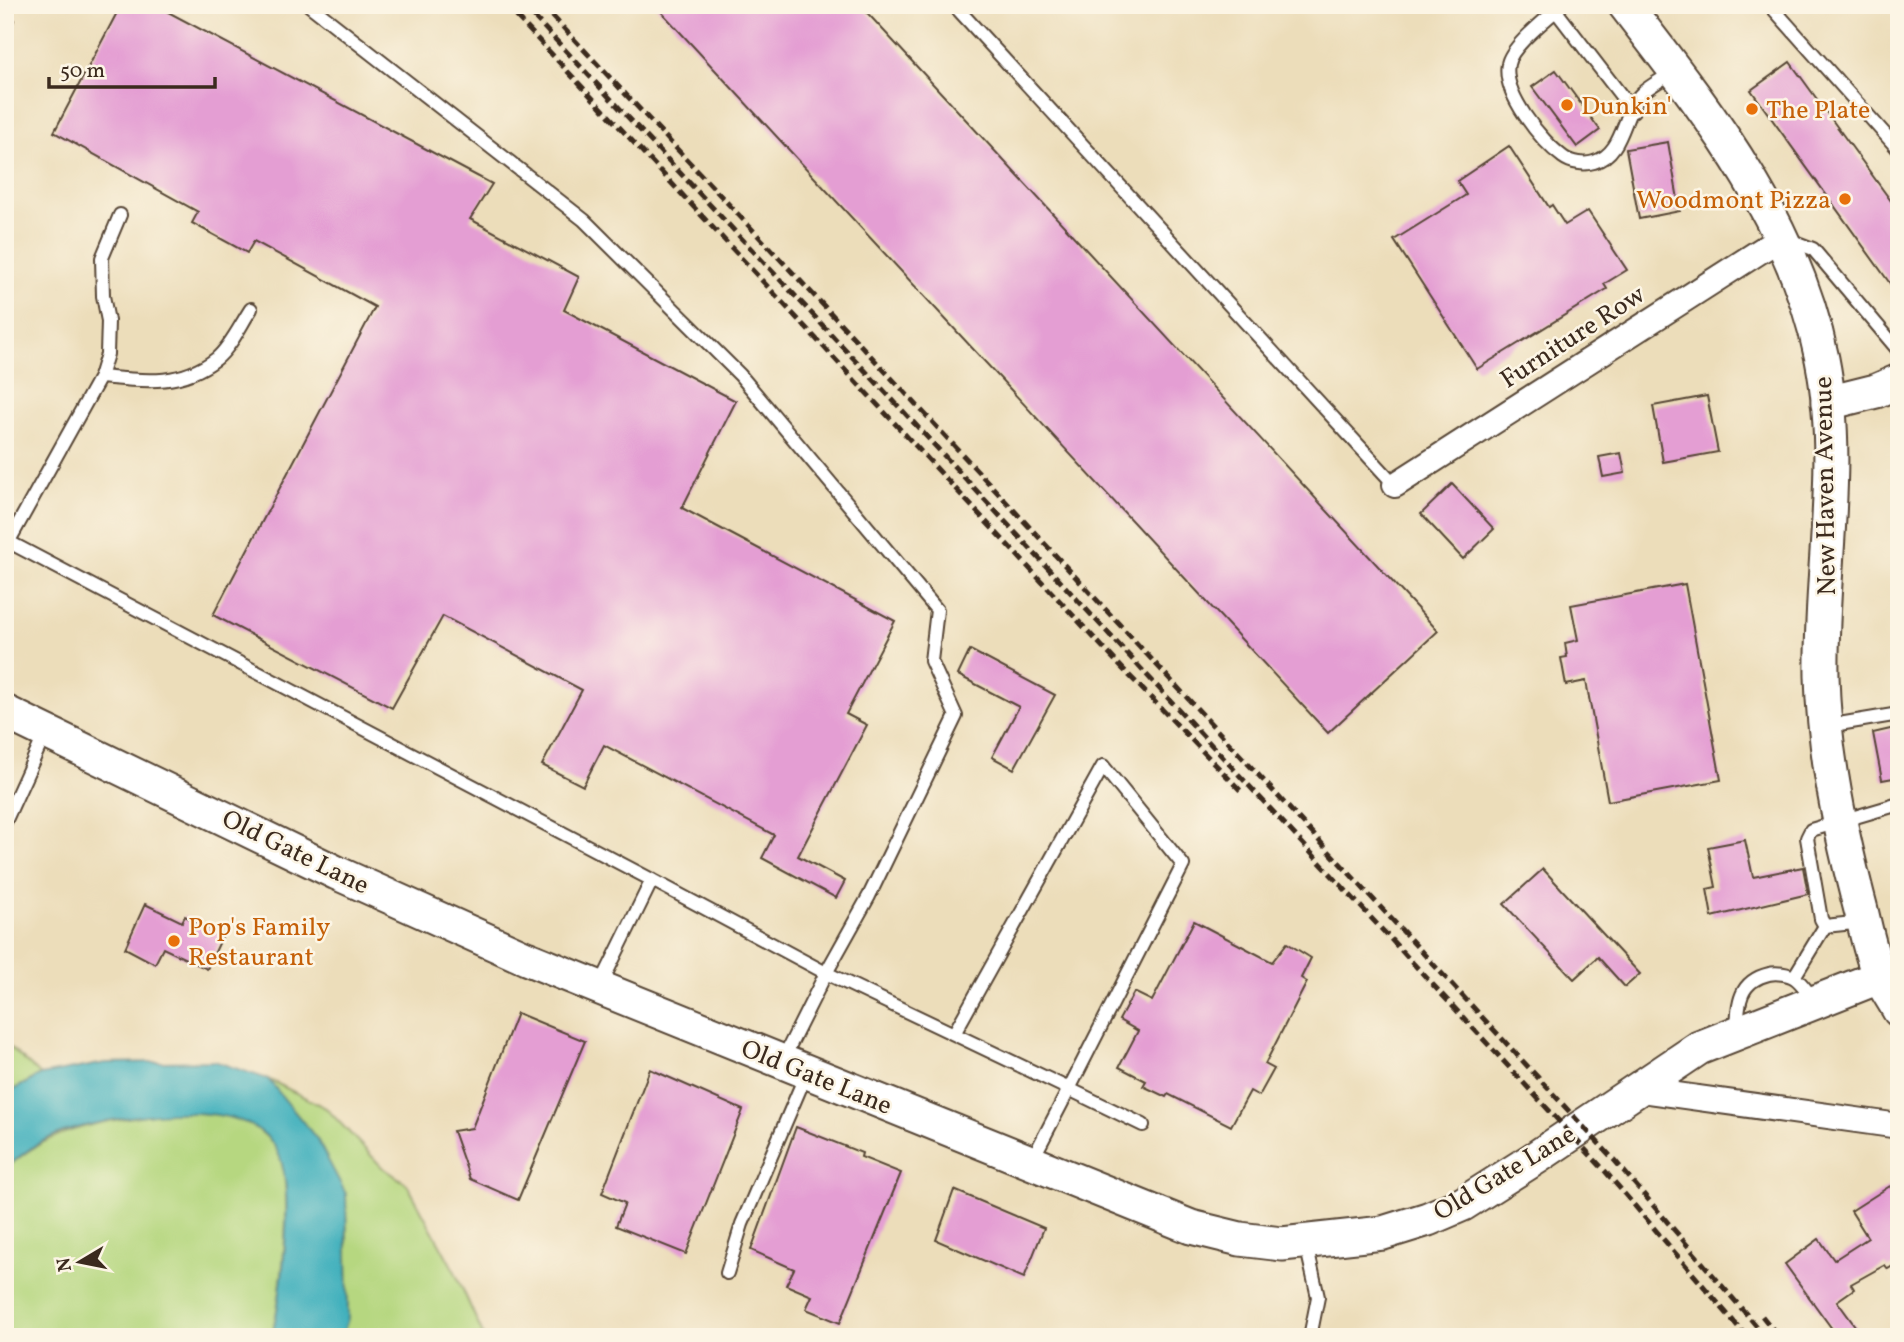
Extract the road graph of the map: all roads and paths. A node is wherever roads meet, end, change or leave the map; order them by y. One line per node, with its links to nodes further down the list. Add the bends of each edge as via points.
1 (310, 5): 28 (lane, via 584,220 740,375 937,610 931,661 956,716 869,896)
2 (954, 5): 16 (lane)
3 (1770, 5): 8 (lane)
4 (1628, 6): 6 (main road, New Haven Avenue)
5 (1559, 8): 7 (lane); 7 (lane, via 1508,61 1507,79 1520,109 1564,158 1578,163 1595,162 1613,150)
6 (1676, 70): 7 (lane, via 1640,95); 10 (main road, New Haven Avenue, via 1718,125)
7 (1633, 111)
8 (1899, 150)
9 (120, 215): 13 (lane, via 102,258 108,321 107,354)
10 (1782, 237): 12 (lane, via 1813,249); 15 (main road, New Haven Avenue, via 1822,358); 16 (street, Furniture Row)
11 (251, 309): 13 (lane, via 218,358 186,376 156,383)
12 (1899, 351)
13 (100, 377): 17 (lane)
14 (1899, 380): 15 (main road)
15 (1828, 403): 20 (main road, New Haven Avenue, via 1830,521 1822,676)
16 (1395, 485)
17 (7, 545): 25 (lane)
18 (5, 712): 21 (main road, Old Gate Lane)
19 (1899, 714): 20 (lane)
20 (1827, 726): 24 (main road, New Haven Avenue)
21 (46, 731): 23 (lane); 30 (main road, Old Gate Lane, via 337,873)
22 (1899, 804): 24 (lane)
23 (5, 822)
24 (1841, 824): 26 (main road, New Haven Avenue); 27 (lane, via 1811,830 1807,838)
25 (652, 880): 28 (lane); 30 (lane)
26 (1864, 922): 27 (lane); 29 (main road, New Haven Avenue)
27 (1825, 926): 31 (lane)
28 (826, 973): 33 (lane); 34 (lane)
29 (1884, 975): 31 (main road, Old Gate Lane); 32 (main road, New Haven Avenue)
30 (599, 988): 34 (main road, Old Gate Lane)
31 (1805, 989): 36 (main road, Old Gate Lane)
32 (1899, 1010)
33 (955, 1032): 35 (lane); 35 (lane, via 1103,766 1183,865)
34 (795, 1067): 39 (main road, Old Gate Lane); 41 (lane)
35 (1069, 1089): 37 (lane); 39 (lane)
36 (1634, 1089): 38 (street); 40 (main road, Old Gate Lane, via 1463,1204 1383,1233)
37 (1143, 1125)
38 (1899, 1126)
39 (1030, 1162): 40 (main road, Old Gate Lane, via 1191,1227 1240,1239)
40 (1306, 1243): 42 (lane, via 1318,1297)
41 (727, 1273)
42 (1310, 1337)

